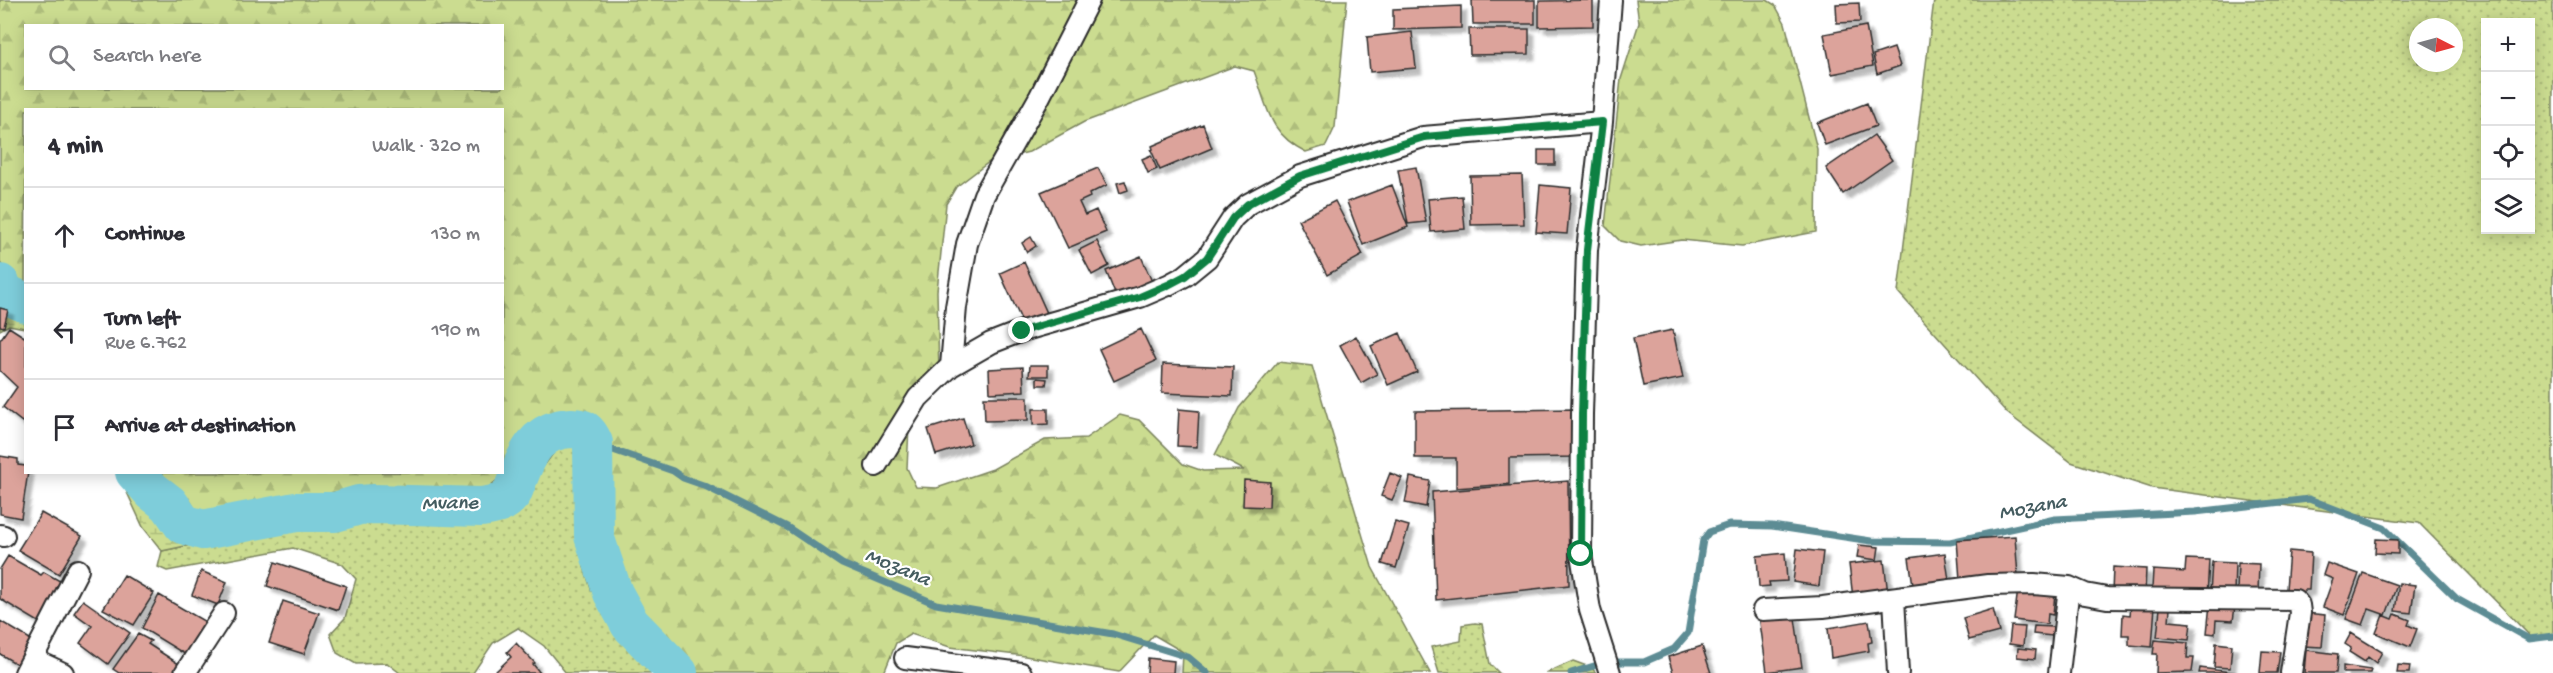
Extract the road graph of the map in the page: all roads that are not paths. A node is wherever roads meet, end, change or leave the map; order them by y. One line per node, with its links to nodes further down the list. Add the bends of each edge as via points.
1 (1089, 0): 4 (street, via 984,195 967,244)
2 (1611, 0): 3 (street)
3 (1602, 122): 4 (street, via 1424,137 1300,176 1248,204 1233,218 1207,258 1185,276 1140,297 1001,339); 16 (street, via 1587,250 1581,554 1590,610)
4 (951, 366): 5 (street, via 918,398)
5 (876, 466)
6 (78, 570): 12 (street)
7 (2069, 587): 8 (street, via 1988,585); 18 (street); 19 (street, via 2107,598 2295,600 2300,613)
8 (1894, 598): 9 (street); 17 (street)
9 (1763, 610)
10 (224, 614): 14 (street)
11 (905, 658): 15 (street)
12 (29, 666): 13 (street)
13 (63, 673)
14 (185, 673)
15 (1022, 673)
16 (1610, 673)
17 (1898, 673)
18 (2059, 673)
19 (2291, 673)

